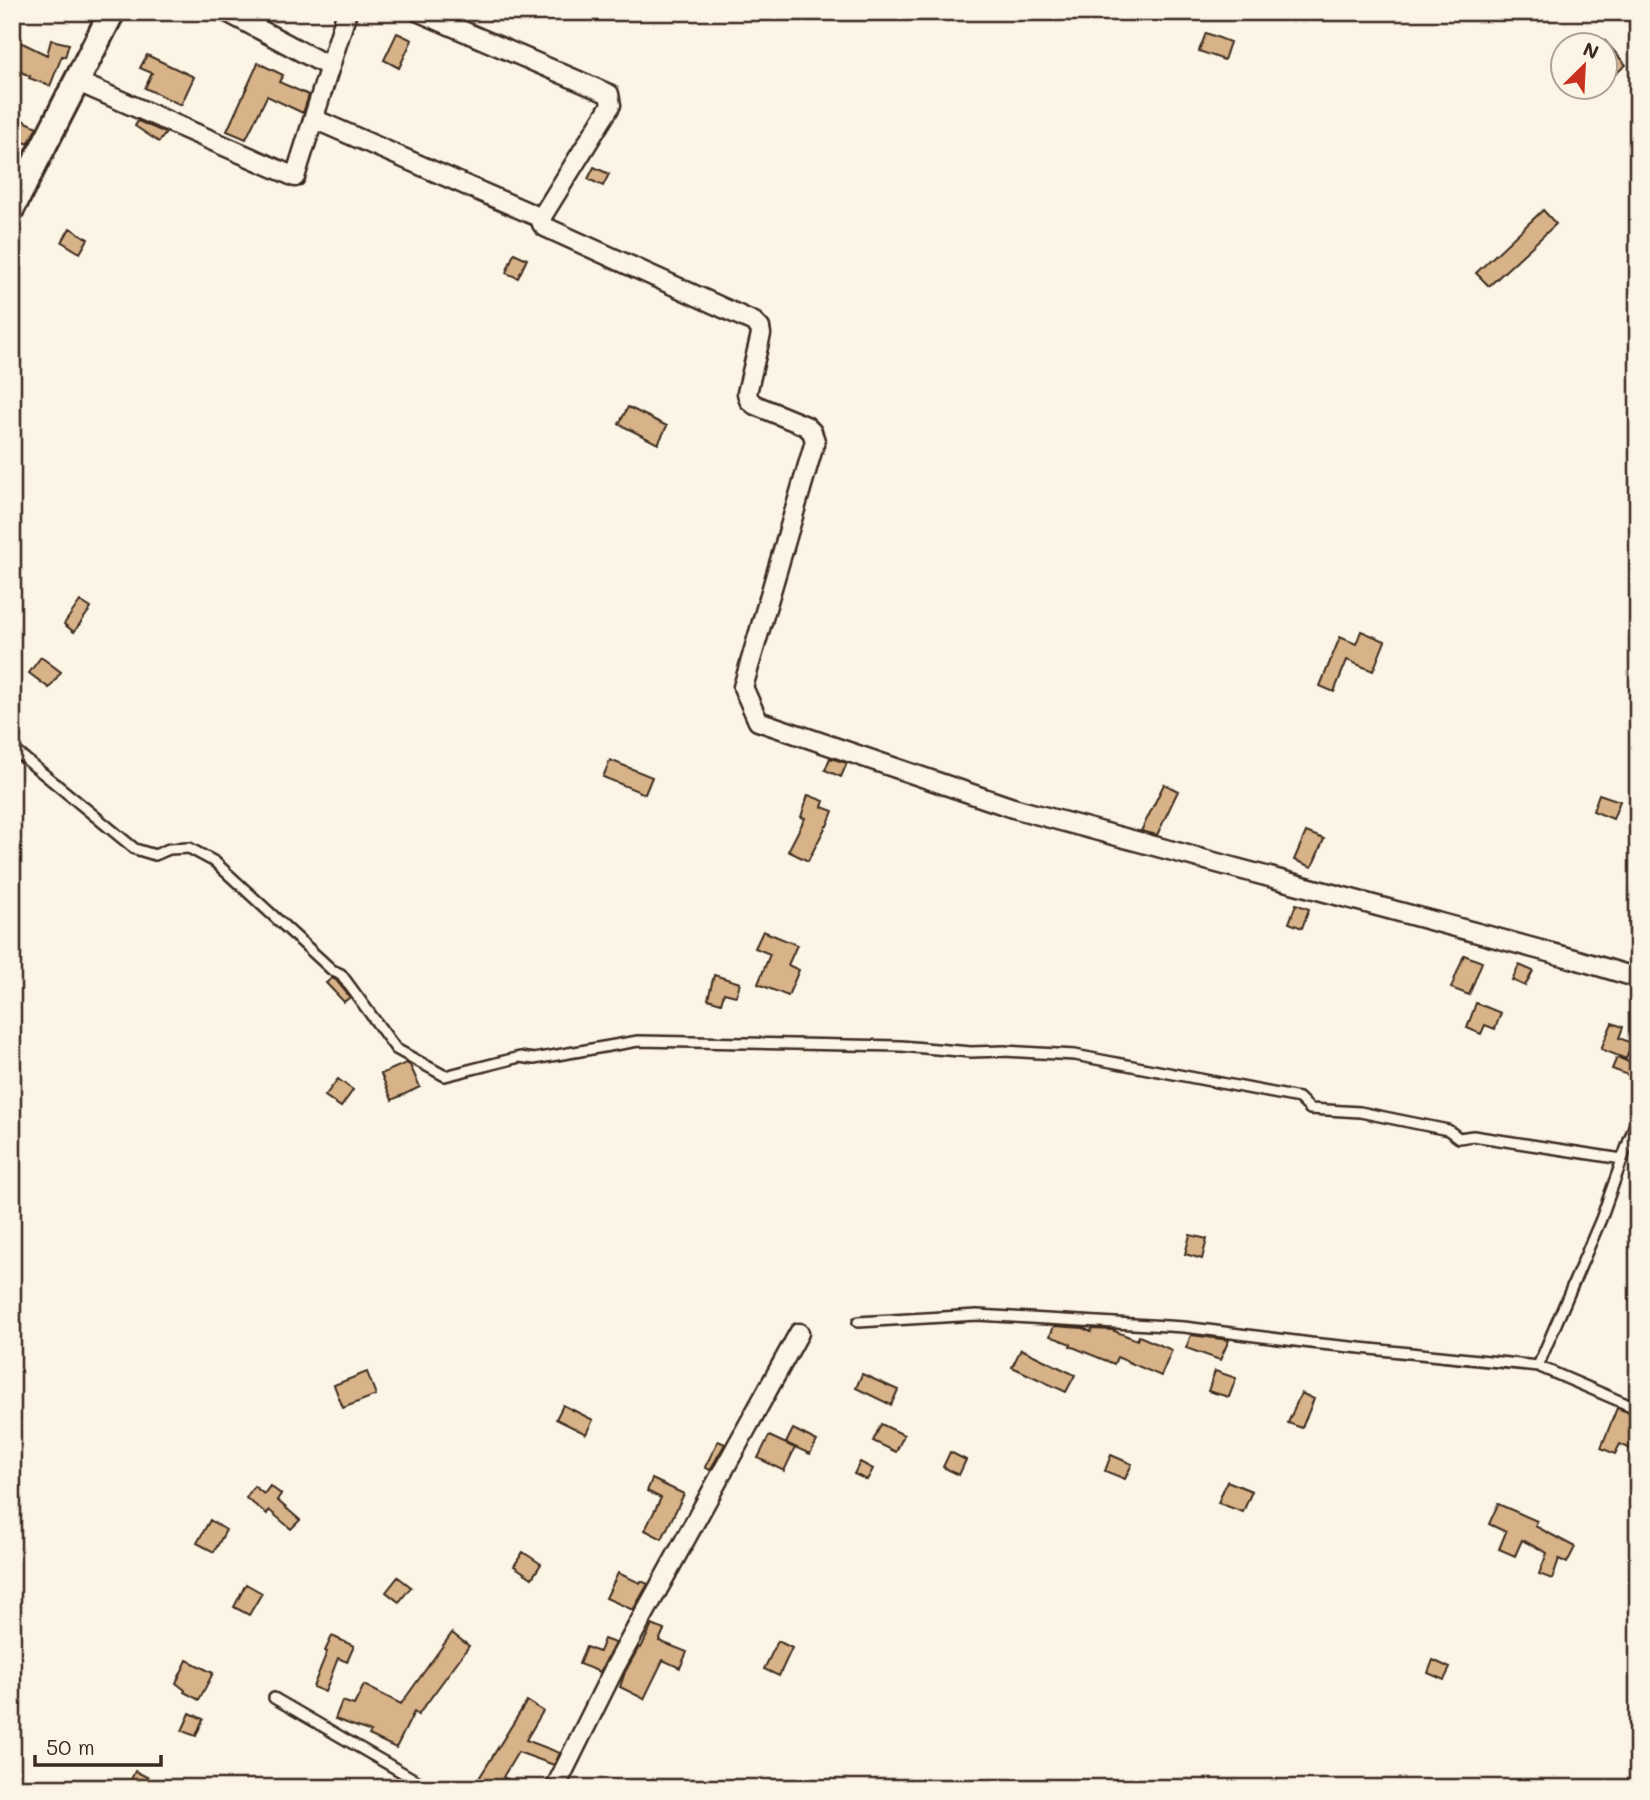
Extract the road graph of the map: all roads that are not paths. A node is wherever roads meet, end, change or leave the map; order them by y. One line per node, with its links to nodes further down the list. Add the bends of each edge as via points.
1 (112, 12): 6 (street)
2 (227, 12): 5 (street)
3 (347, 12): 5 (street)
4 (419, 12): 9 (street, via 609,94 611,105)
5 (330, 67): 7 (street)
6 (78, 82): 7 (street, via 295,177); 8 (street)
7 (314, 119): 9 (street)
8 (12, 208)
9 (541, 218): 11 (street, via 545,227 754,322 761,334 749,400 813,432 816,441 743,687 758,722 1013,808)
10 (12, 748): 13 (lane, via 135,849 155,855 189,848 215,862 341,974 396,1049 445,1076 520,1057 534,1059 638,1041 1074,1055 1299,1098 1310,1109 1360,1112 1448,1130 1459,1138 1473,1136)
11 (1638, 978)
12 (1638, 1115): 13 (lane)
13 (1622, 1160): 16 (lane)
14 (858, 1322): 16 (lane, via 977,1315 1184,1327)
15 (799, 1333): 20 (street, via 615,1667)
16 (1538, 1366): 17 (lane)
17 (1638, 1409)
18 (274, 1698): 19 (lane)
19 (429, 1788)
20 (555, 1788)

